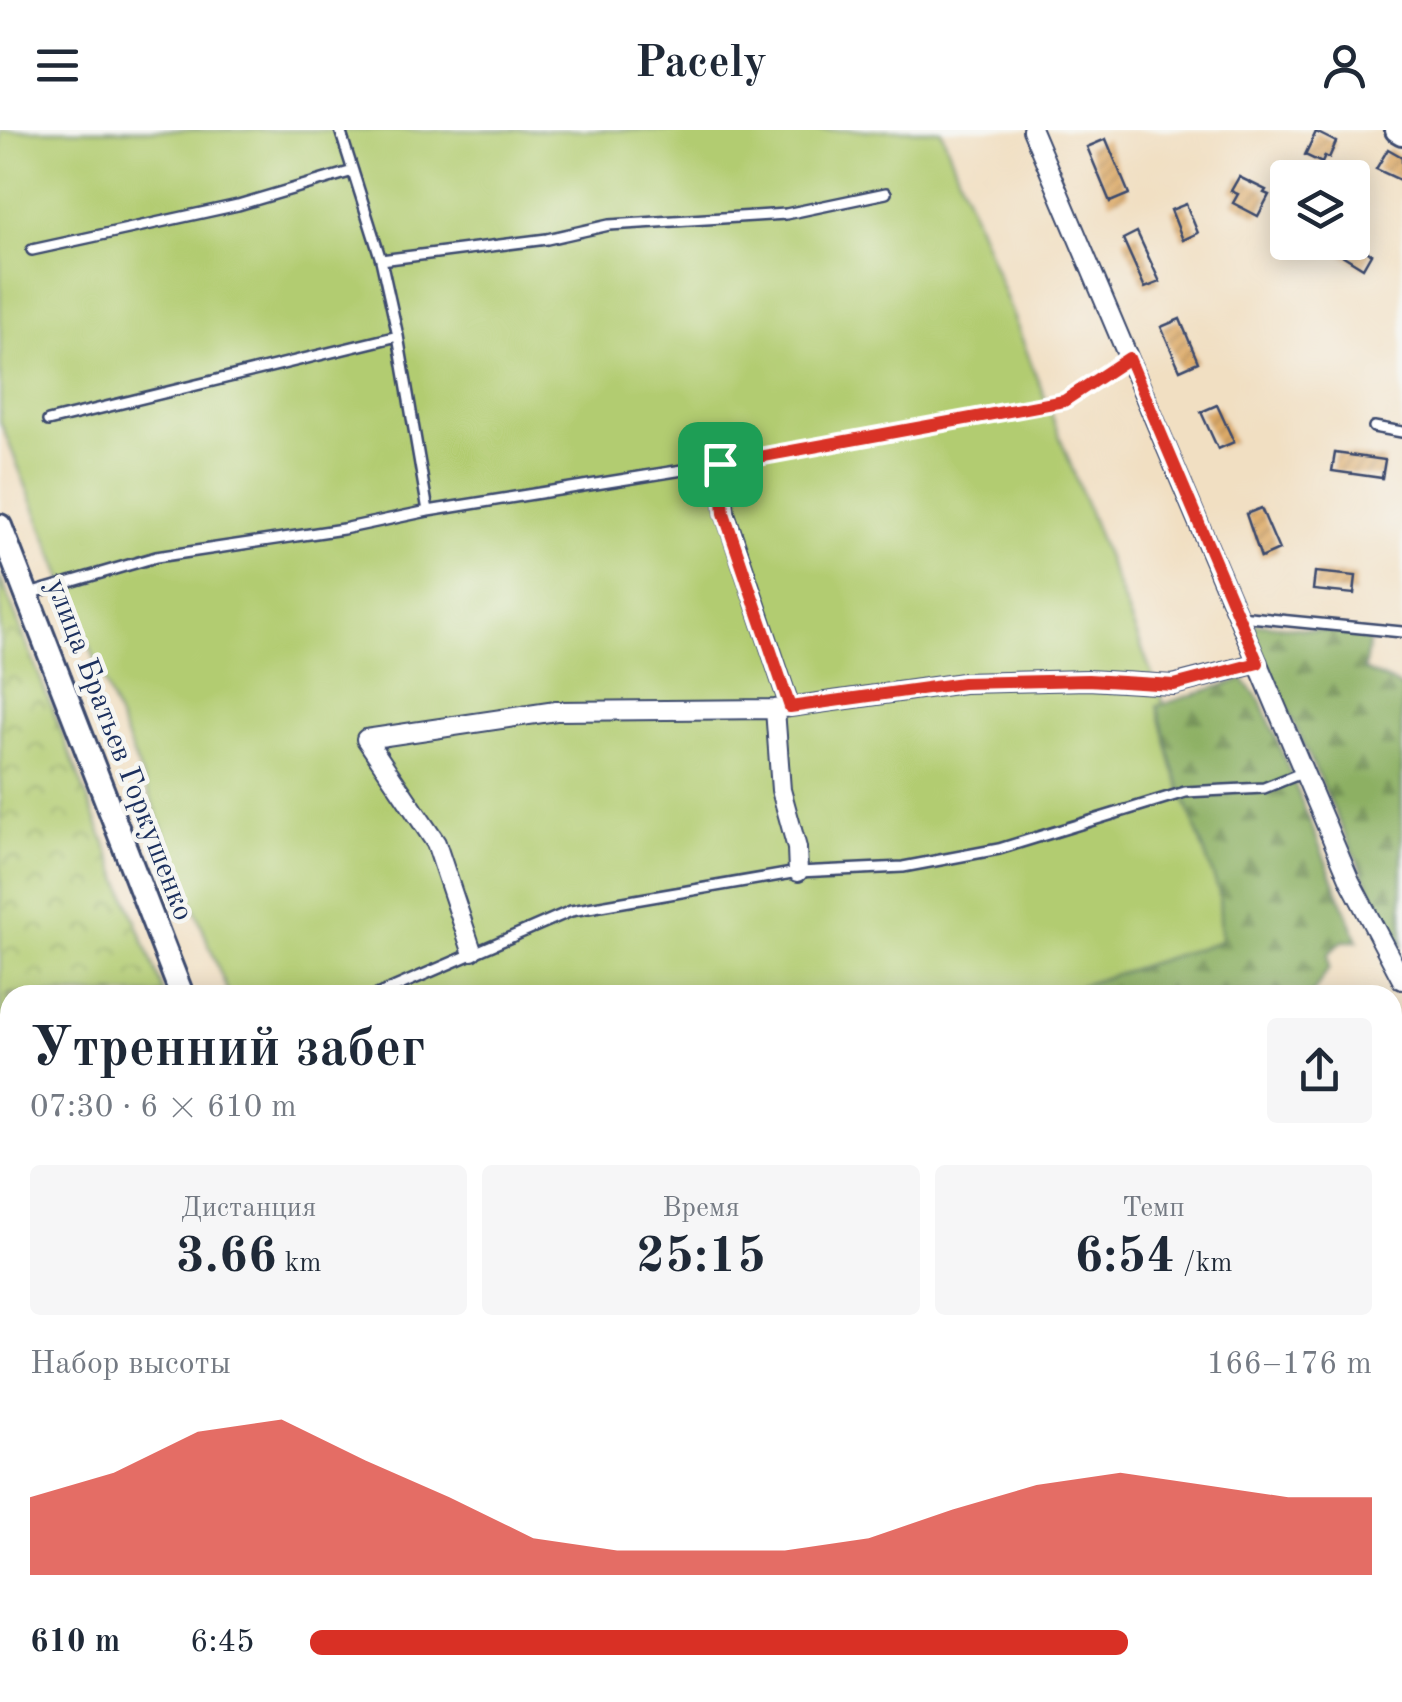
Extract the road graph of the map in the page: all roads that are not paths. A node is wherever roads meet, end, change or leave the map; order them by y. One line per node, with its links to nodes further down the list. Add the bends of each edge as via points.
1 (340, 130): 3 (lane)
2 (1032, 130): 8 (street)
3 (353, 171): 5 (lane, via 238,206); 6 (lane)
4 (886, 193): 6 (lane, via 786,214 609,225)
5 (32, 250)
6 (381, 260): 7 (lane)
7 (398, 336): 9 (lane); 13 (lane)
8 (1129, 358): 12 (lane, via 1064,401); 16 (street)
9 (48, 421)
10 (1374, 428): 11 (lane)
11 (1402, 432)
12 (720, 464): 13 (lane); 19 (street, via 724,513)
13 (428, 511): 15 (lane, via 156,557)
14 (0, 526): 15 (street, улица Братьев Горкушенко)
15 (27, 594): 24 (street, улица Братьев Горкушенко)
16 (1239, 616): 17 (lane); 18 (street)
17 (1402, 632)
18 (1258, 663): 19 (street, via 1174,685 963,683); 20 (street)
19 (782, 708): 21 (street, via 781,790); 22 (street, via 556,711 366,739 436,843)
20 (1304, 772): 21 (lane, via 1264,788 1186,792 999,849 902,867); 23 (street)
21 (798, 872): 22 (lane, via 571,911)
22 (472, 952): 25 (lane)
23 (1402, 980)
24 (178, 985)
25 (399, 985)

